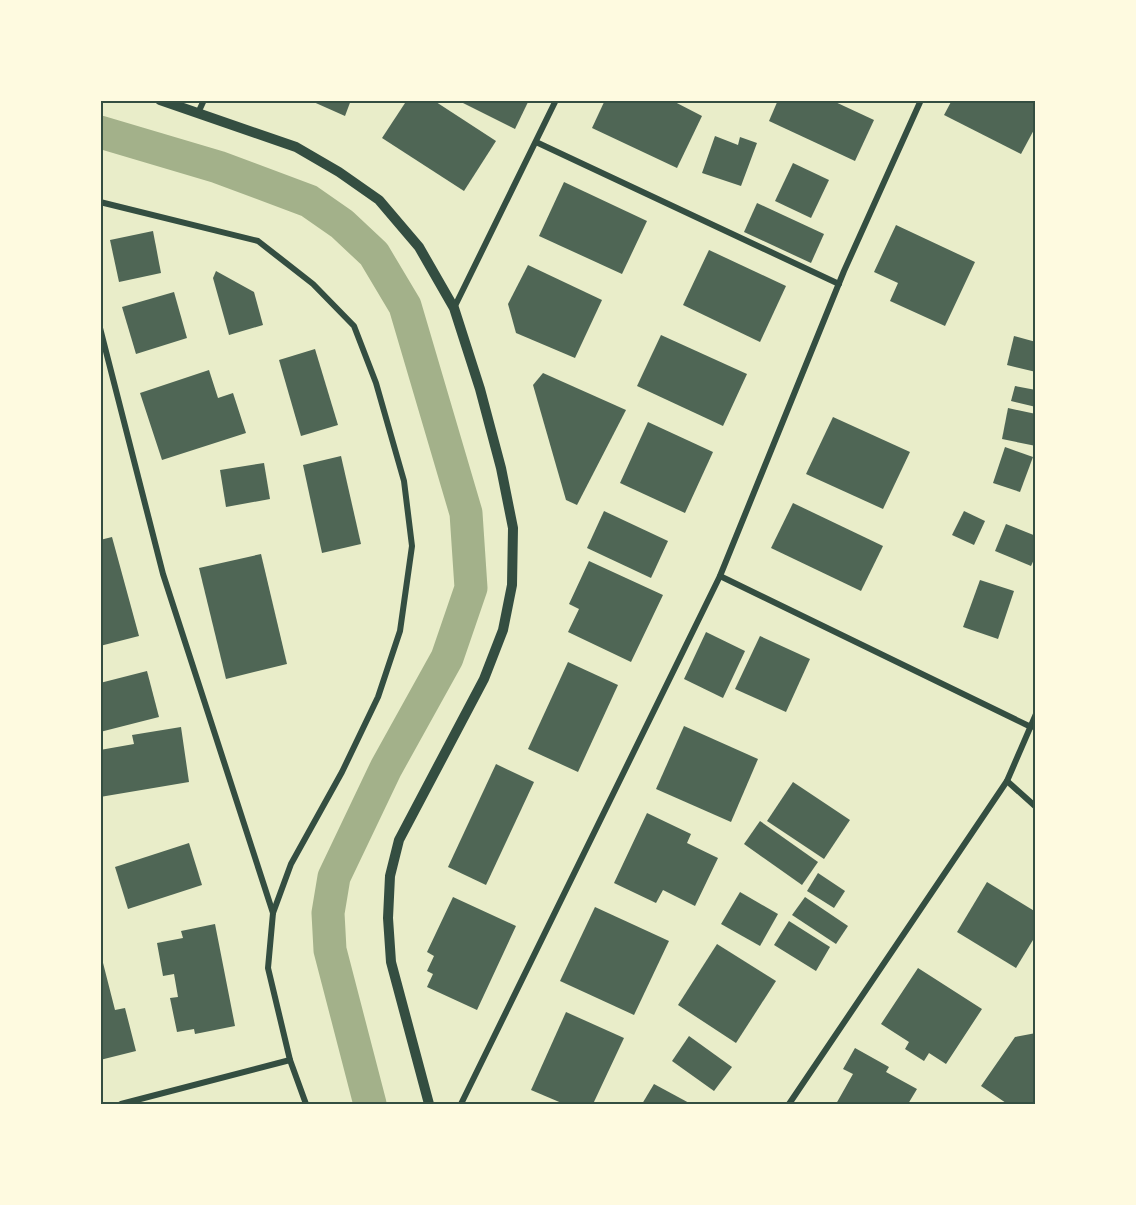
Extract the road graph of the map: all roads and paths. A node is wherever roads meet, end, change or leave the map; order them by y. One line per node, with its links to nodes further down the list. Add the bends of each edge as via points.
1 (160, 100): 5 (street)
2 (204, 100): 5 (street)
3 (556, 100): 6 (street)
4 (921, 100): 8 (street)
5 (198, 112): 9 (street, via 297,147 379,200 418,247)
6 (536, 142): 8 (street); 9 (street)
7 (100, 202): 16 (street, via 258,241 314,284 354,326 376,383 404,481 412,546 400,631 378,698 291,864)
8 (839, 284): 11 (street)
9 (454, 308): 20 (street, via 503,478 513,528 512,585 503,630 484,679 399,840 390,876 391,962)
10 (100, 328): 16 (street, via 163,574)
11 (720, 576): 13 (street); 21 (street)
12 (1035, 714): 13 (street)
13 (1031, 728): 14 (street)
14 (1007, 782): 15 (street); 22 (street)
15 (1035, 807)
16 (273, 913): 17 (street, via 268,969)
17 (290, 1060): 18 (street); 19 (street)
18 (121, 1104)
19 (306, 1104)
20 (429, 1104)
21 (461, 1104)
22 (789, 1104)

